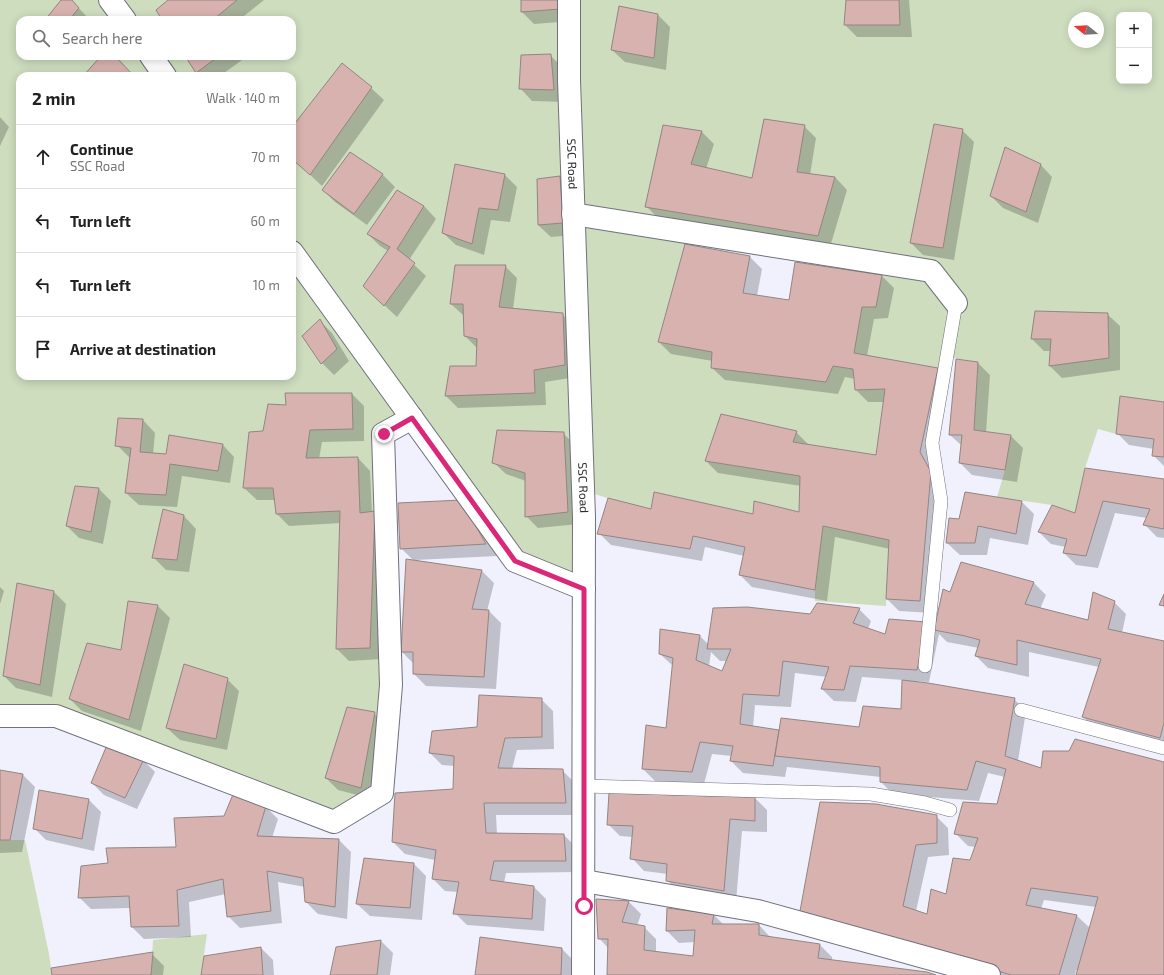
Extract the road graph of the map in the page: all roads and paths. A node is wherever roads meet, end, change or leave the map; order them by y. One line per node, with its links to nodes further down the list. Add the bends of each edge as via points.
1 (110, 0): 3 (street)
2 (569, 0): 6 (street, SSC Road)
3 (122, 16)
4 (154, 60): 5 (street)
5 (162, 72)
6 (573, 214): 8 (street, via 931,271); 10 (street, SSC Road, via 584,517)
7 (296, 258): 9 (street)
8 (956, 303): 11 (lane, via 932,442 941,501)
9 (412, 418): 10 (street, via 515,561); 13 (street, via 384,434 391,685 382,793 334,822 56,716)
10 (584, 589): 15 (street, SSC Road)
11 (925, 666)
12 (1021, 710): 14 (lane)
13 (0, 716)
14 (1164, 748)
15 (584, 786): 16 (lane, via 871,794); 17 (street, SSC Road)
16 (950, 810)
17 (584, 881): 18 (street, SSC Road); 19 (street, via 758,911)
18 (583, 975)
19 (989, 975)

